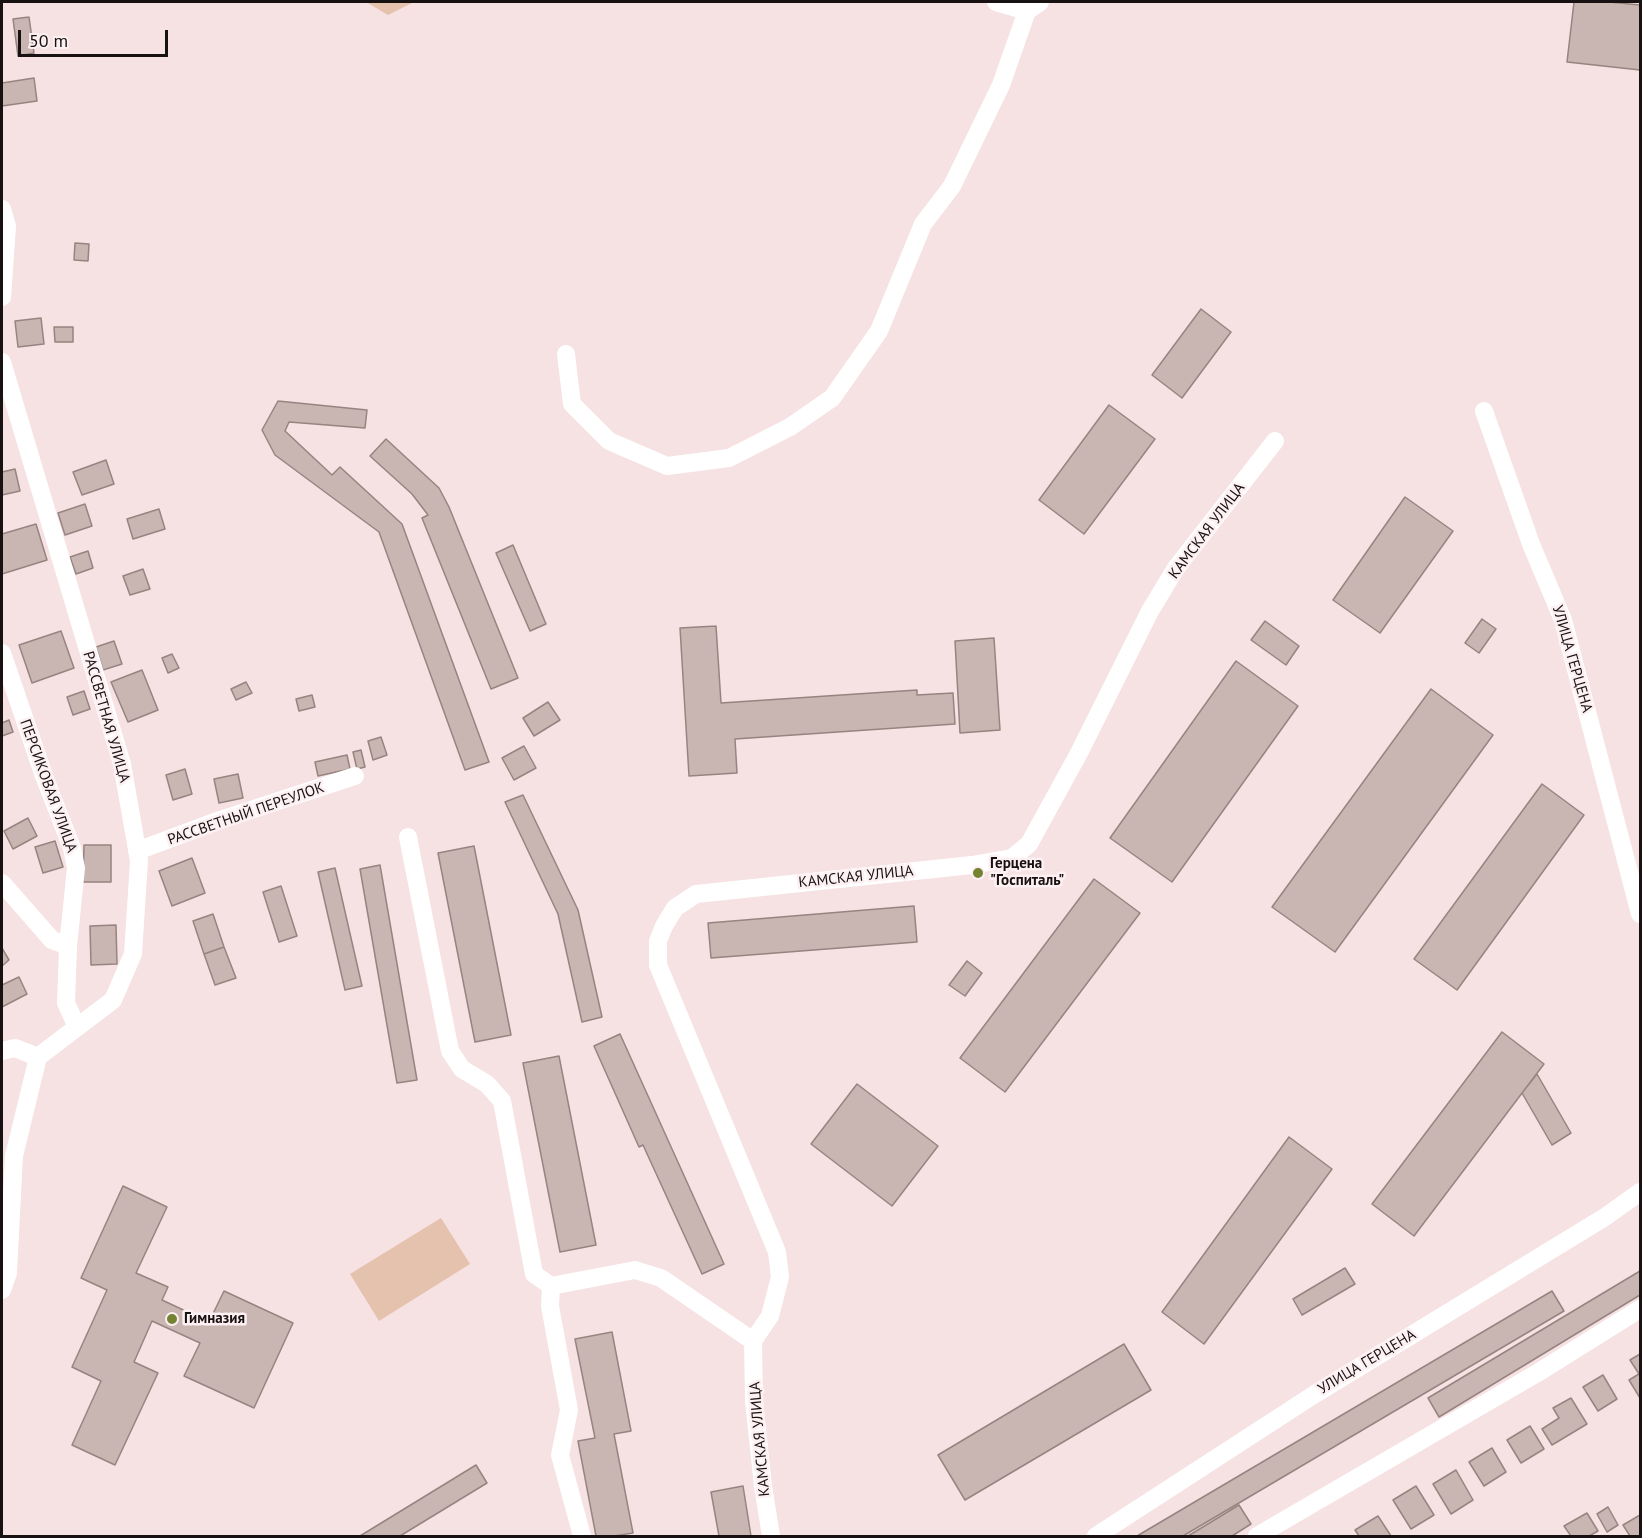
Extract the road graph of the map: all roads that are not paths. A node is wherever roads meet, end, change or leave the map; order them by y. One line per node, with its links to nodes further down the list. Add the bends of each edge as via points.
1 (996, 2): 2 (street)
2 (1034, 6): 5 (street, via 952,186 923,224 879,331 832,398 790,427 729,458 667,466 609,441 572,404)
3 (2, 209): 4 (street, via 7,226)
4 (2, 297)
5 (566, 354)
6 (2, 362): 12 (street, РАССВЕТНАЯ УЛИЦА, via 122,764)
7 (1484, 411): 14 (street, УЛИЦА ГЕРЦЕНА, via 1531,544 1563,620)
8 (1275, 441): 23 (street, КАМСКАЯ УЛИЦА, via 1176,568 1029,844 1012,858 696,894 675,908 664,926 658,941 658,965 777,1252 780,1277 770,1316)
9 (2, 653): 15 (street, ПЕРСИКОВАЯ УЛИЦА, via 72,848 76,868)
10 (355, 777): 12 (street, РАССВЕТНЫЙ ПЕРЕУЛОК, via 220,820)
11 (408, 837): 20 (street, via 450,1051 462,1069 487,1084 502,1101 534,1274)
12 (137, 852): 16 (street, РАССВЕТНАЯ УЛИЦА, via 133,954 113,1000)
13 (2, 883): 15 (street, via 52,940)
14 (1641, 914)
15 (68, 946): 16 (street, ПЕРСИКОВАЯ УЛИЦА, via 66,1003)
16 (77, 1027): 18 (street, РАССВЕТНАЯ УЛИЦА)
17 (2, 1051): 18 (street, via 15,1048)
18 (38, 1057): 21 (street, via 14,1156 8,1273)
19 (1641, 1192): 26 (street, УЛИЦА ГЕРЦЕНА, via 1315,1394)
20 (551, 1286): 23 (street, via 635,1270 661,1278); 24 (street, via 550,1306 569,1410 560,1455)
21 (2, 1290)
22 (1641, 1309): 27 (street)
23 (753, 1341): 25 (street, КАМСКАЯ УЛИЦА, via 754,1401)
24 (582, 1536)
25 (771, 1536)
26 (1096, 1536)
27 (1257, 1536)

